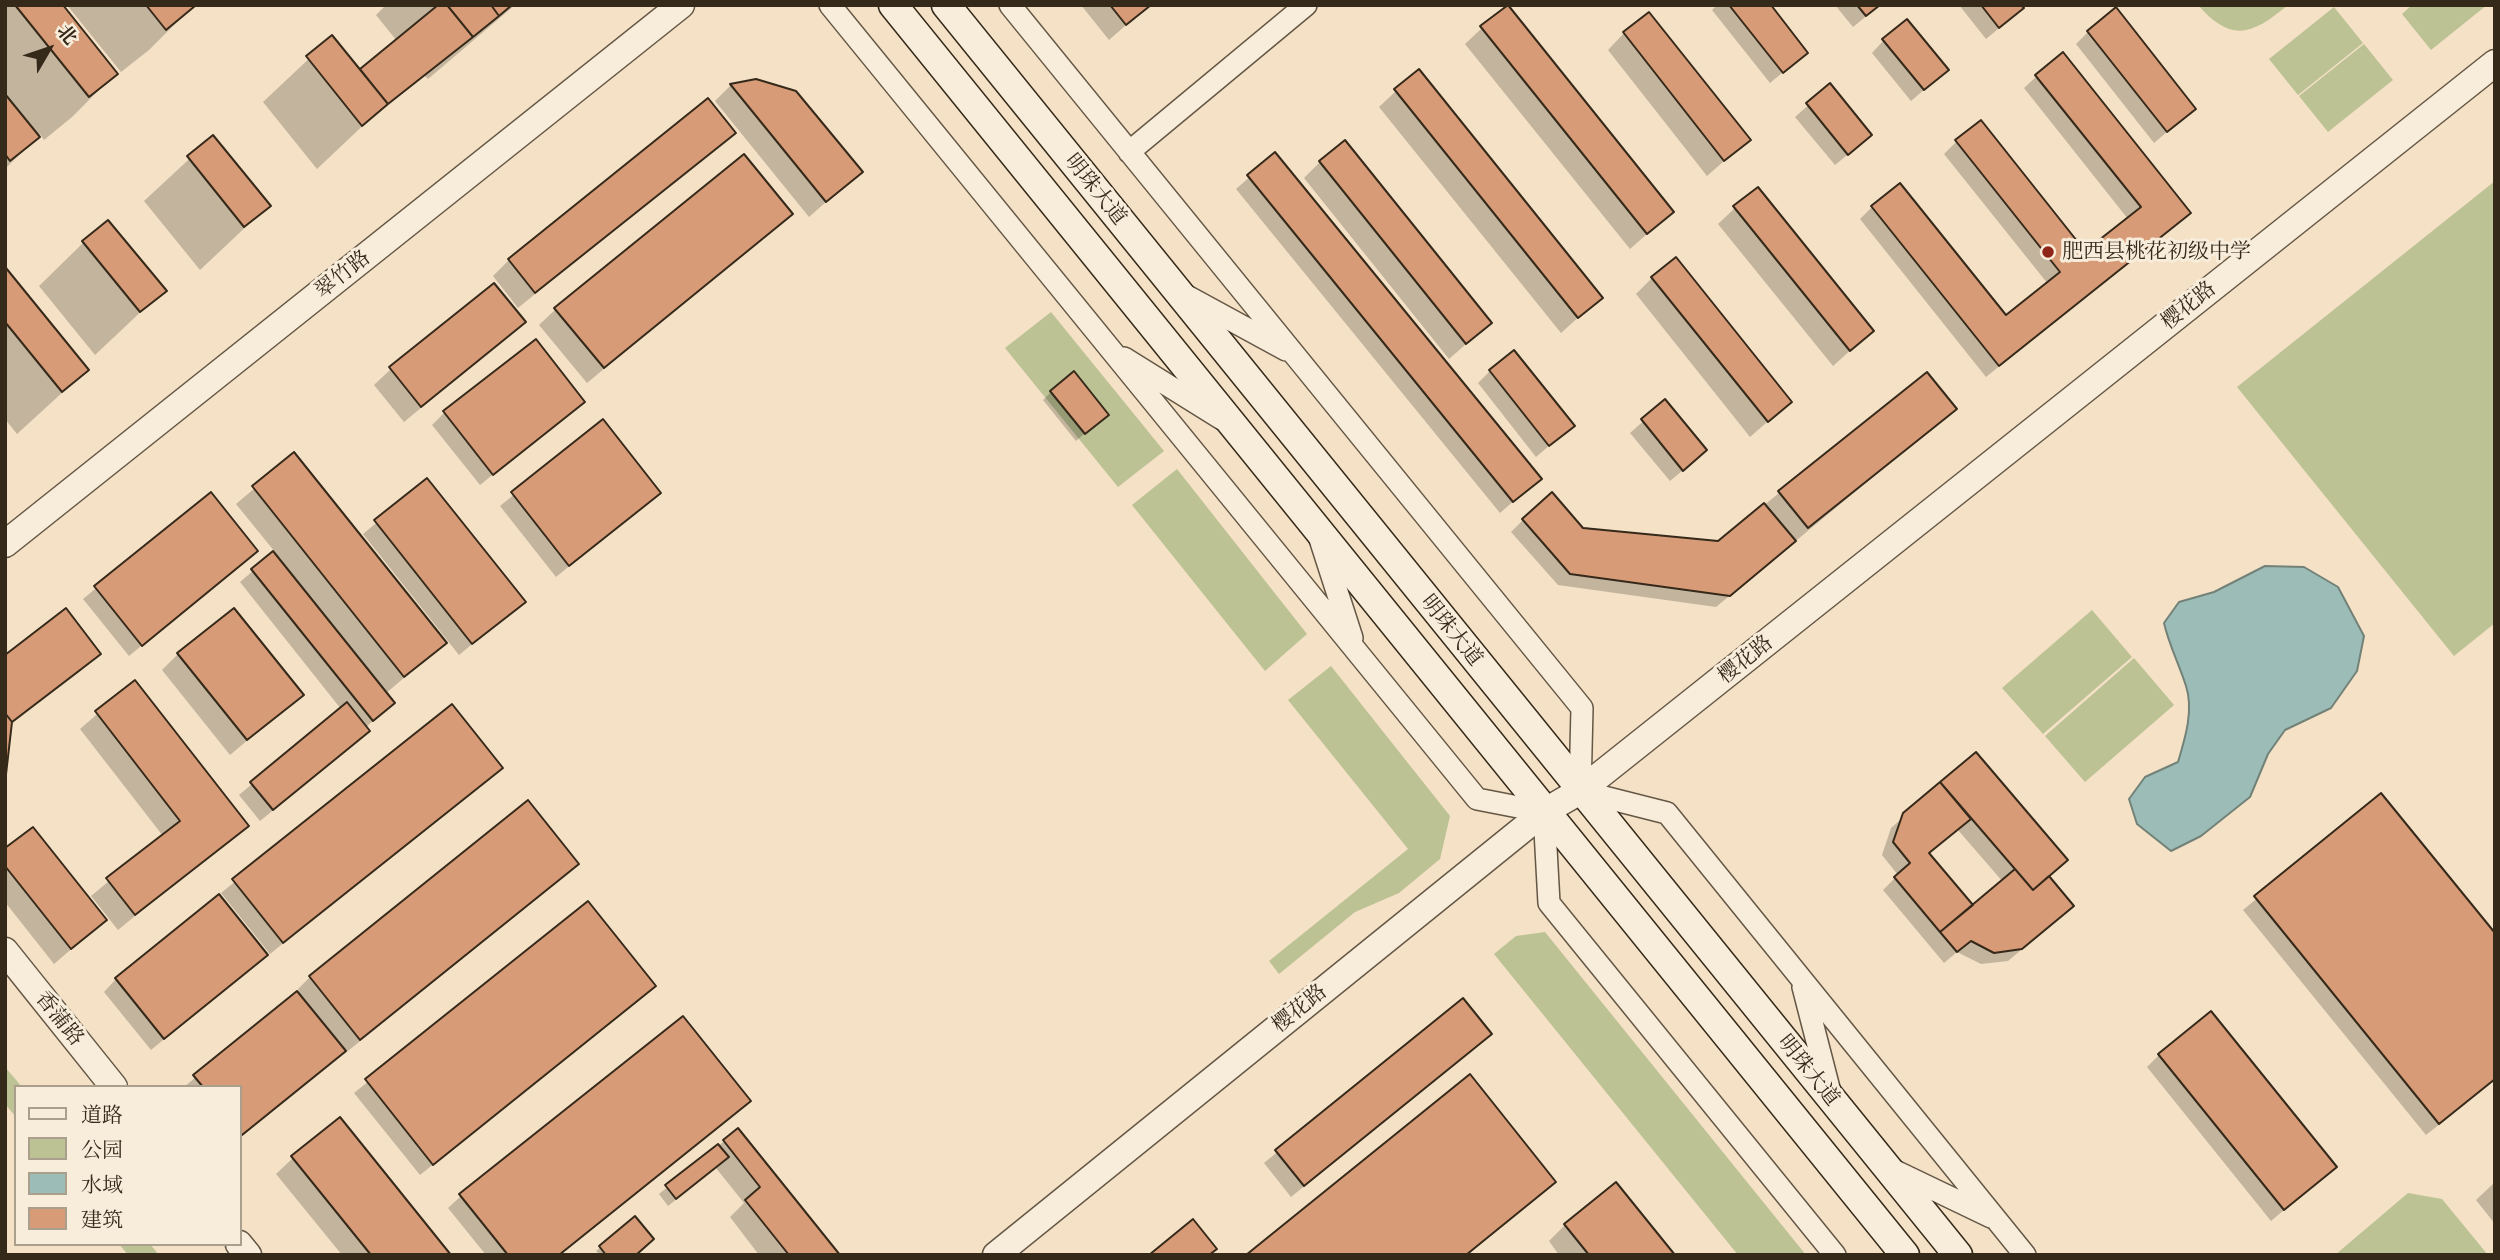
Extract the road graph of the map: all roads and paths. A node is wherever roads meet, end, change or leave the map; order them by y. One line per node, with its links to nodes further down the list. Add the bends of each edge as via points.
1 (681, 5): 16 (street, 翠竹路)
2 (830, 5): 12 (street)
3 (893, 5): 9 (main road, 明珠大道)
4 (946, 5): 7 (main road, 明珠大道)
5 (1010, 5): 10 (street)
6 (1306, 5): 10 (street)
7 (986, 55): 9 (main road, via 961,40 946,50); 11 (main road, 明珠大道)
8 (2495, 63): 20 (street, 樱花路)
9 (954, 81): 14 (main road, 明珠大道)
10 (1129, 152): 13 (street)
11 (1177, 291): 13 (street); 17 (main road, 明珠大道)
12 (1110, 350): 14 (street); 18 (street)
13 (1294, 354): 20 (street, via 1582,708)
14 (1232, 425): 15 (main road, 明珠大道)
15 (1317, 531): 18 (street); 19 (main road, 明珠大道)
16 (5, 544)
17 (1450, 630): 19 (main road, via 1454,655 1440,667); 20 (main road, 明珠大道)
18 (1357, 653): 21 (street, via 1477,799)
19 (1417, 654): 21 (main road, 明珠大道)
20 (1580, 791): 21 (street, 樱花路); 23 (street, via 1667,813); 24 (main road, 明珠大道)
21 (1544, 812): 25 (main road, 明珠大道); 30 (street, 樱花路); 31 (street, via 1549,903)
22 (5, 951): 26 (street, 香蒲路)
23 (1801, 979): 27 (street); 29 (street)
24 (1734, 980): 25 (main road, via 1711,974 1700,982); 27 (main road, 明珠大道)
25 (1701, 1004): 32 (main road, 明珠大道)
26 (112, 1085)
27 (1832, 1101): 28 (main road, 明珠大道)
28 (1886, 1167): 29 (street); 33 (main road, 明珠大道)
29 (1996, 1219): 34 (street)
30 (996, 1255)
31 (1835, 1255)
32 (1905, 1255)
33 (1958, 1255)
34 (2025, 1255)

